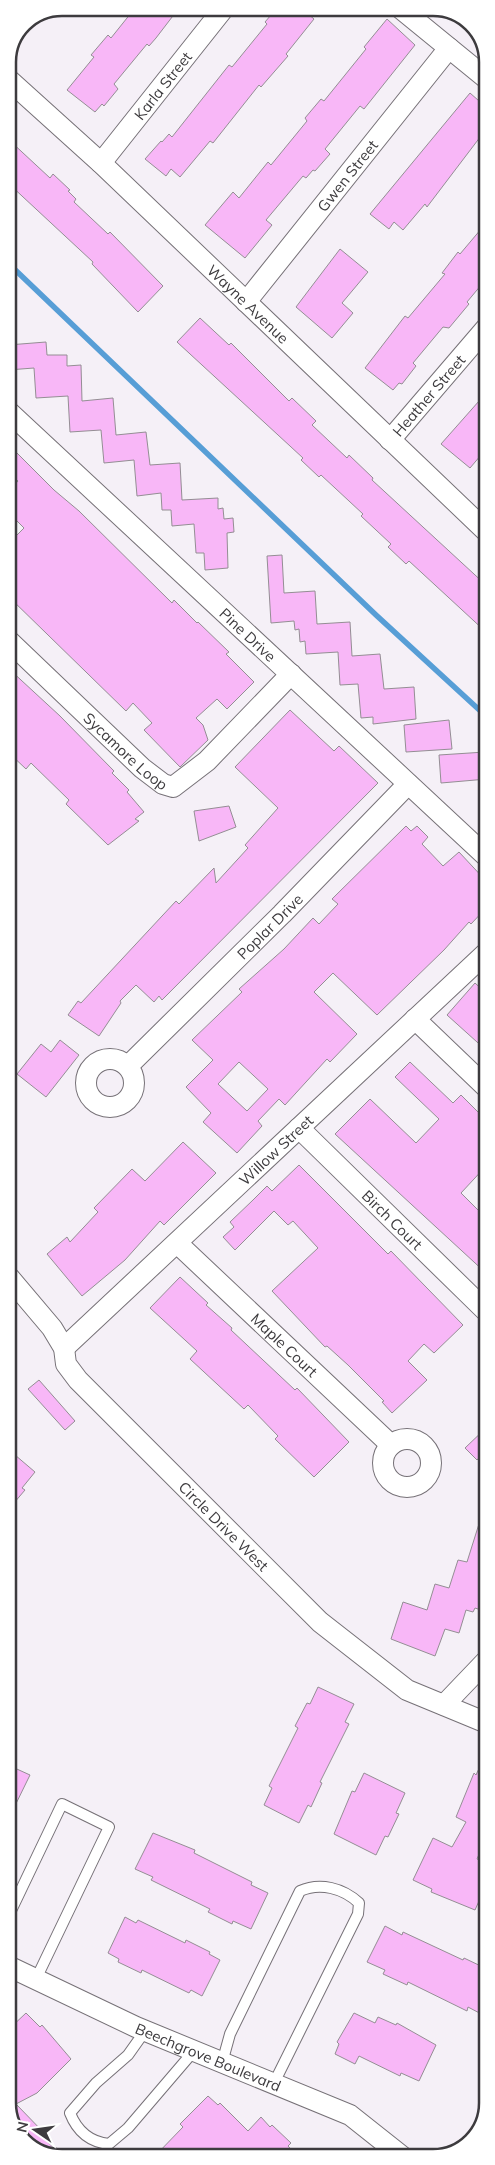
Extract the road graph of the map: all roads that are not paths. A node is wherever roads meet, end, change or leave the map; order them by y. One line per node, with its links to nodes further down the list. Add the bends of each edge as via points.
1 (218, 16): 6 (street, Karla Street)
2 (410, 16): 3 (street)
3 (449, 48): 4 (street); 7 (street, Gwen Street)
4 (479, 73)
5 (16, 86): 6 (street, Wayne Avenue)
6 (101, 163): 7 (street, Wayne Avenue)
7 (246, 302): 10 (street, Wayne Avenue)
8 (479, 336): 10 (street, Heather Street)
9 (16, 418): 13 (street, Pine Drive)
10 (390, 440): 11 (street, Wayne Avenue)
11 (479, 524)
12 (16, 648): 13 (street, Sycamore Loop, via 142,768 172,787 207,761)
13 (291, 674): 14 (street, Pine Drive)
14 (408, 784): 15 (street, Pine Drive); 18 (street, Poplar Drive)
15 (479, 850)
16 (479, 959): 17 (street, Willow Street)
17 (415, 1019): 19 (street); 20 (street, Willow Street)
18 (128, 1066)
19 (479, 1080)
20 (299, 1128): 21 (street, Willow Street); 23 (street, Birch Court)
21 (177, 1243): 24 (street, Willow Street); 25 (street, Maple Court)
22 (16, 1285): 24 (street, Circle Drive West, via 52,1328)
23 (479, 1304)
24 (64, 1348): 27 (street, Circle Drive West, via 66,1364 78,1380 320,1622 407,1690)
25 (391, 1445)
26 (479, 1668): 27 (street)
27 (444, 1705): 28 (street, Circle Drive West)
28 (479, 1720)
29 (16, 1900): 31 (lane, via 62,1804 109,1827)
30 (16, 1970): 31 (street, Beechgrove Boulevard)
31 (36, 1979): 32 (street, Beechgrove Boulevard)
32 (144, 2031): 33 (street, Beechgrove Boulevard); 33 (lane, via 128,2056 96,2083 70,2113 74,2124 98,2142 109,2144 128,2128)
33 (193, 2052): 34 (street, Beechgrove Boulevard)
34 (222, 2063): 35 (street, Beechgrove Boulevard); 35 (lane, via 230,2034 300,1891 319,1886 342,1891 359,1903 358,1914)
35 (274, 2083): 36 (street, Beechgrove Boulevard, via 350,2115)
36 (394, 2149)

